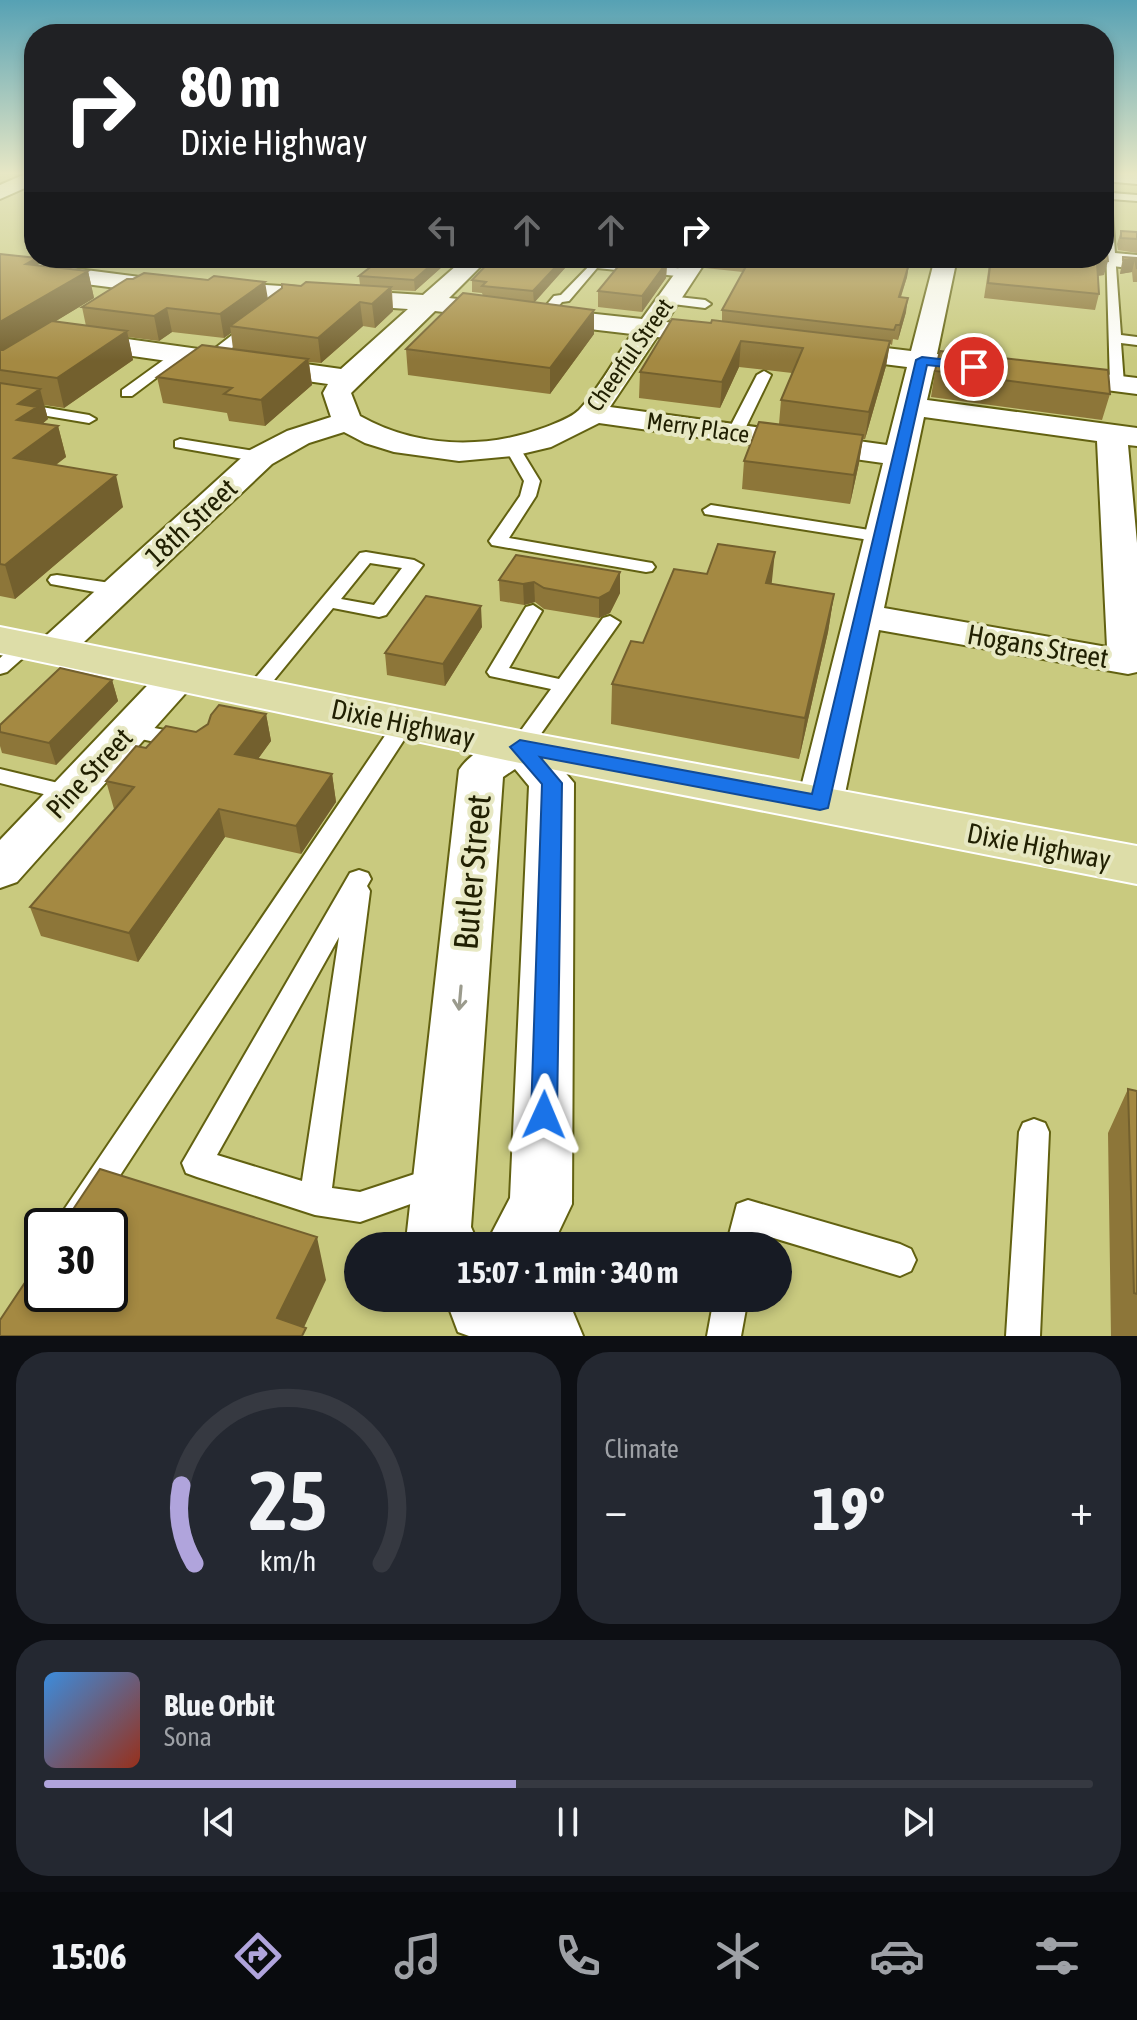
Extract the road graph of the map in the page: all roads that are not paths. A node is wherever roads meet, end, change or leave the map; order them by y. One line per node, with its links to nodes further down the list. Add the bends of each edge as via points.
1 (24, 255): 4 (street)
2 (1114, 260): 3 (street)
3 (1137, 262)
4 (1, 267): 11 (street)
5 (166, 268): 11 (street)
6 (467, 268): 13 (street, 18th Street)
7 (591, 268): 14 (lane)
8 (691, 268): 12 (street, Cheerful Street)
9 (944, 268): 24 (street)
10 (1103, 268): 18 (lane)
11 (140, 284): 13 (street); 22 (street, Cheerful Street, via 53,337)
12 (669, 300): 16 (lane, via 706,302); 17 (street, Cheerful Street)
13 (430, 303): 14 (street); 28 (street, 18th Street)
14 (545, 314): 17 (street)
15 (265, 317): 23 (lane)
16 (694, 320)
17 (651, 327): 19 (street); 31 (street, Cheerful Street)
18 (1114, 338): 20 (lane); 26 (lane)
19 (749, 339)
20 (1137, 341)
21 (809, 347): 24 (street)
22 (181, 354): 23 (street, Cheerful Street); 27 (lane)
23 (210, 359): 28 (street, Cheerful Street)
24 (922, 360): 26 (street); 30 (street)
25 (764, 375): 33 (lane)
26 (1127, 385)
27 (127, 393)
28 (344, 398): 36 (street, Cheerful Street, via 379,438 420,448); 38 (street, 18th Street, via 298,437)
29 (0, 404): 32 (lane)
30 (911, 407): 34 (street); 37 (street)
31 (591, 413): 33 (street, Merry Place); 36 (street, Cheerful Street, via 565,432)
32 (89, 419)
33 (735, 433): 37 (street, Merry Place)
34 (1125, 436): 49 (street, Hogans Street)
35 (180, 444): 38 (lane)
36 (513, 448): 41 (lane, via 532,481 498,541)
37 (901, 456): 40 (street)
38 (261, 457): 43 (street, 18th Street)
39 (711, 510): 40 (lane)
40 (882, 537): 46 (street)
41 (646, 567)
42 (57, 580): 43 (lane)
43 (117, 590): 48 (street, 18th Street)
44 (329, 602): 52 (lane)
45 (533, 611): 51 (lane, via 497,672)
46 (864, 616): 49 (street, Hogans Street); 59 (street)
47 (610, 622): 51 (lane)
48 (19, 651): 50 (main road, Dixie Highway)
49 (1132, 670)
50 (178, 677): 52 (main road, Dixie Highway); 54 (street, Pine Street)
51 (564, 686): 56 (lane)
52 (254, 692): 53 (main road, Dixie Highway)
53 (404, 723): 56 (main road, Dixie Highway); 65 (lane)
54 (129, 730): 55 (lane); 58 (street, Pine Street)
55 (204, 745)
56 (520, 747): 59 (main road, Dixie Highway); 63 (street, Butler Street, one-way to 63, via 481,770); 67 (street, via 552,783 541,1204)
57 (0, 776): 58 (lane)
58 (71, 793): 61 (street, Pine Street)
59 (820, 803): 60 (main road, Dixie Highway)
60 (1137, 865)
61 (0, 870)
62 (1034, 1132): 74 (lane)
63 (443, 1178): 64 (lane, via 360,1207); 66 (street, Butler Street)
64 (315, 1200): 64 (lane, via 197,1163 359,879 323,1139)
65 (81, 1208)
66 (439, 1232)
67 (525, 1232)
68 (745, 1232): 69 (lane, via 748,1215)
69 (900, 1260)
70 (484, 1312): 72 (street)
71 (728, 1312): 73 (lane)
72 (549, 1336)
73 (724, 1336)
74 (1023, 1336)

